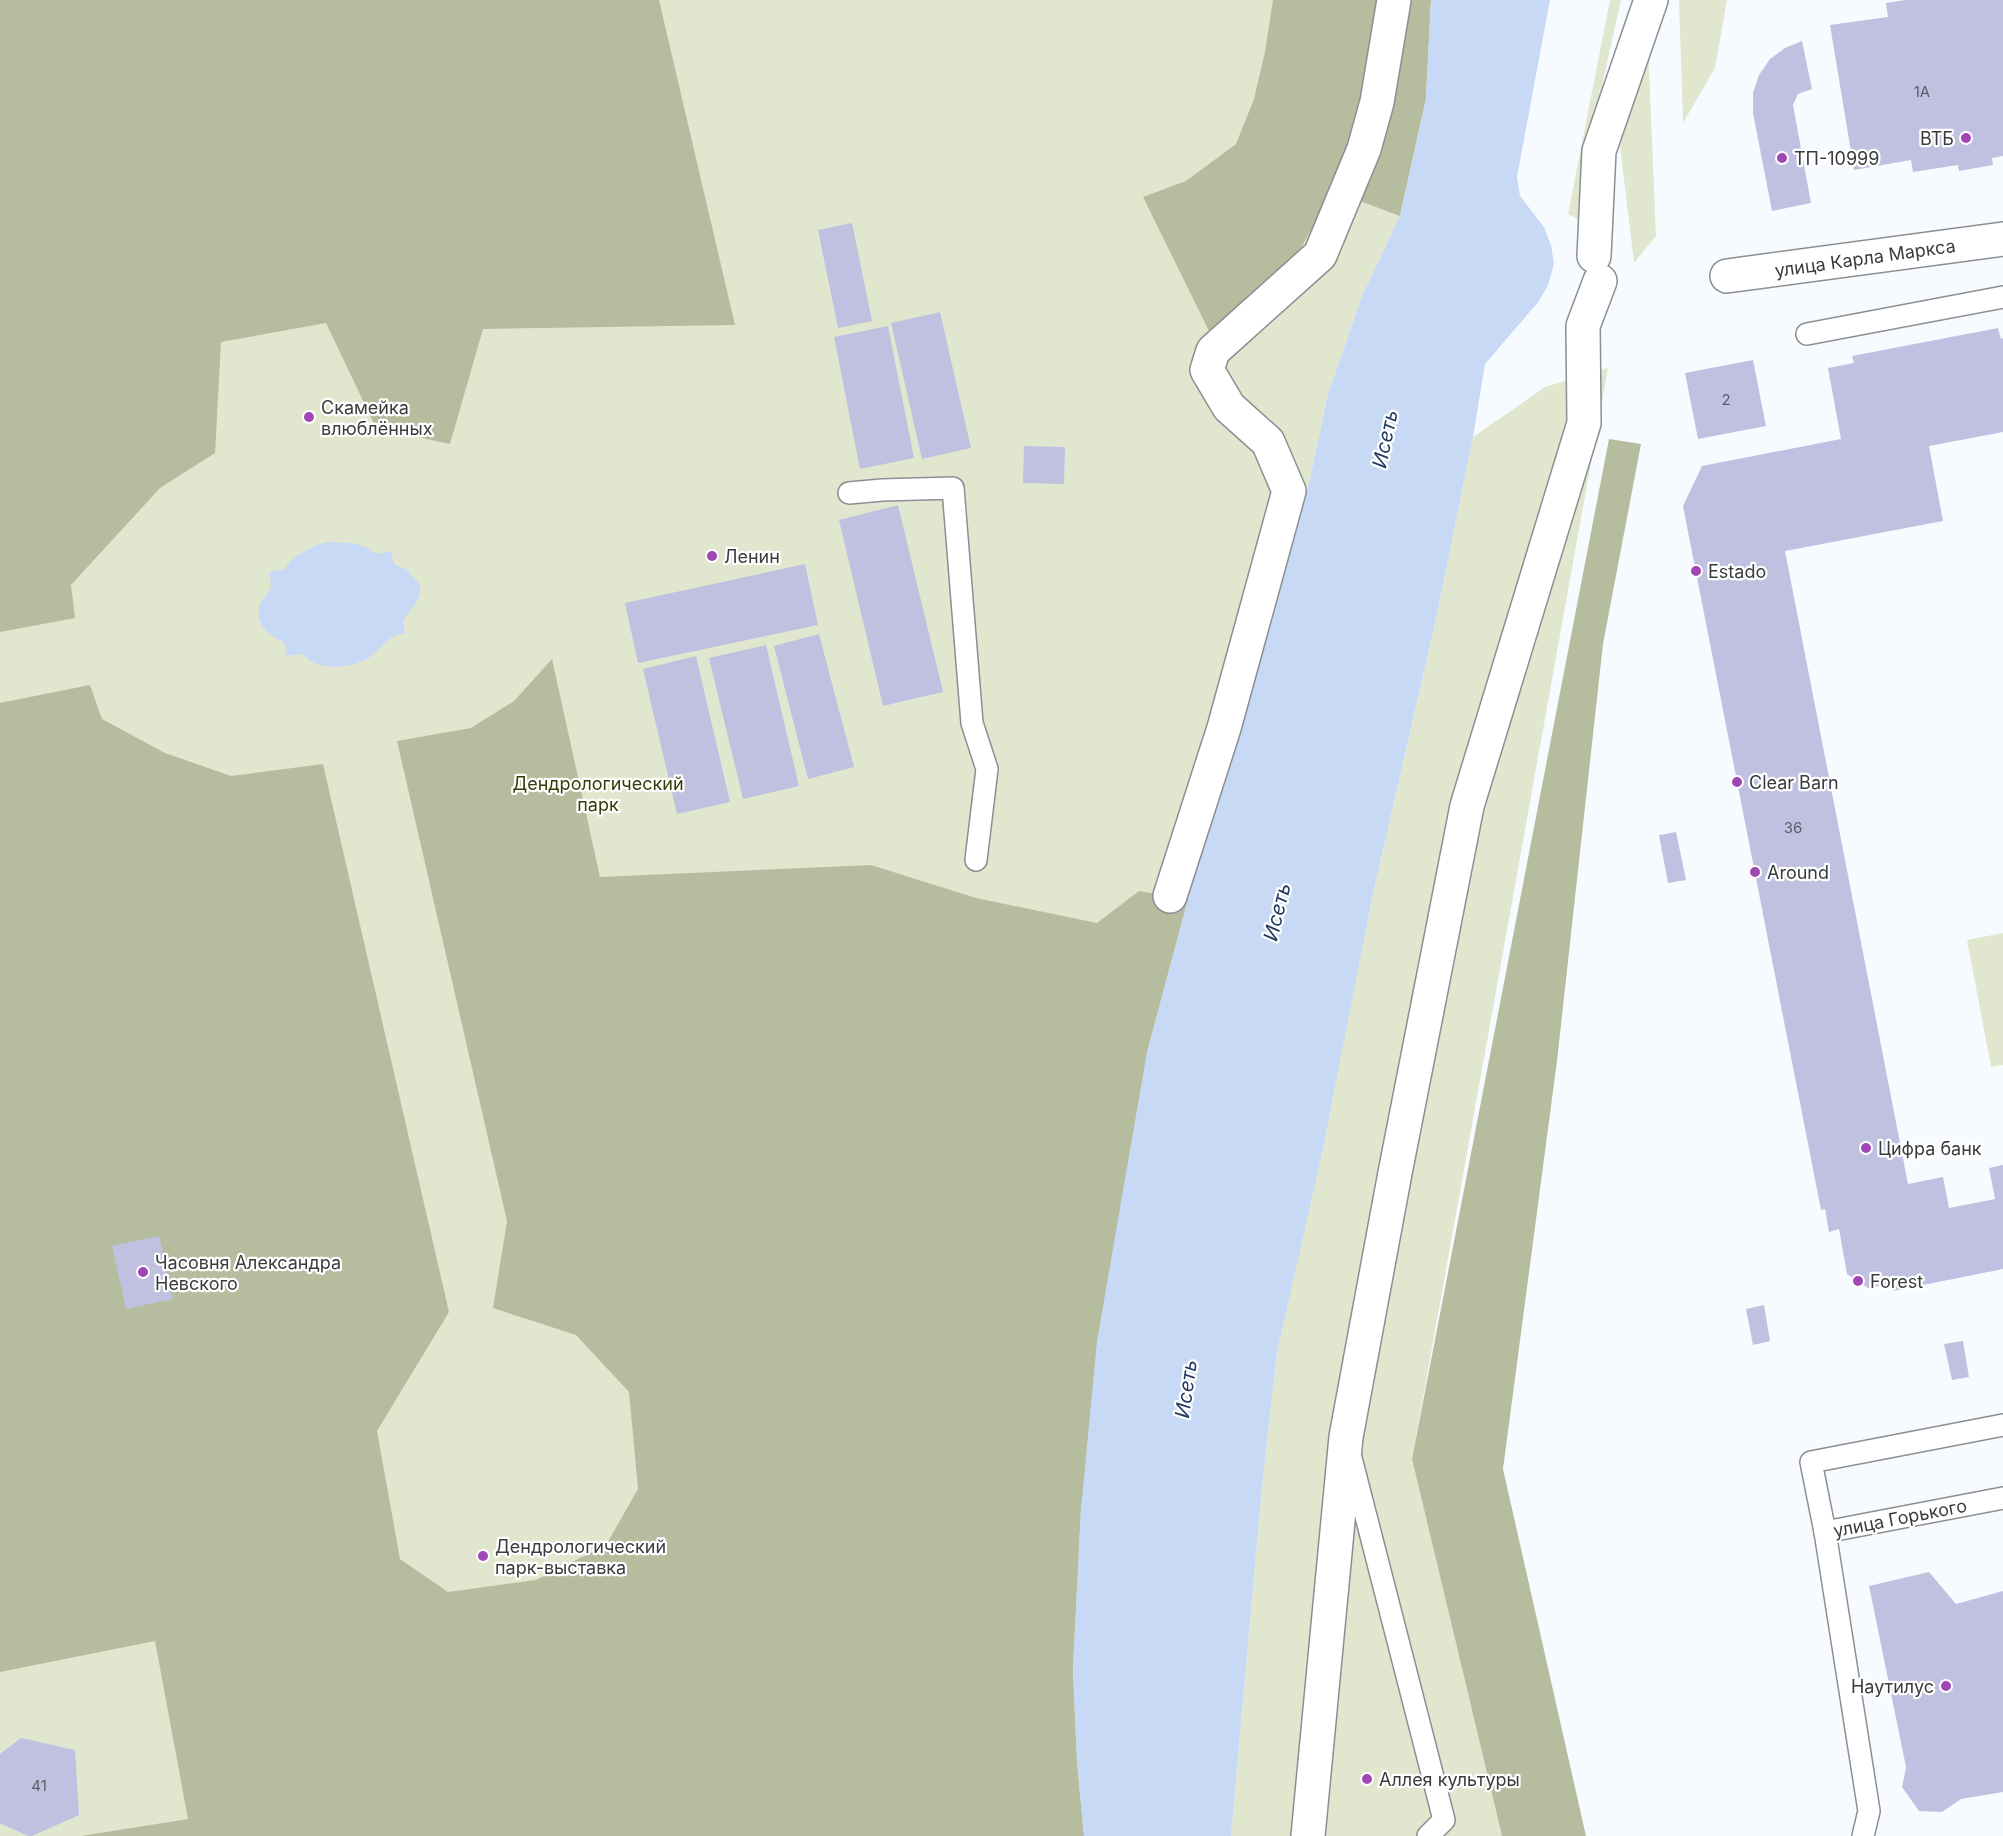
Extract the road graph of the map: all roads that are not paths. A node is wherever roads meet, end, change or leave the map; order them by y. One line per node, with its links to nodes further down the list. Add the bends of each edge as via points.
1 (1394, 0): 9 (street, via 1377,102 1364,149 1320,255 1213,351 1207,370 1229,407 1268,442 1289,491 1224,728)
2 (1651, 0): 11 (street, via 1599,151 1597,269 1583,326 1584,423 1467,806)
3 (2003, 239): 4 (street, улица Карла Маркса)
4 (1726, 276)
5 (2003, 297): 6 (lane)
6 (1807, 334)
7 (849, 493): 8 (lane, via 953,488 972,723 987,769)
8 (976, 860)
9 (1170, 896)
10 (2003, 1425): 13 (lane, via 1811,1462)
11 (1346, 1437): 14 (street); 15 (lane, via 1444,1820)
12 (2003, 1498): 13 (lane, улица Горького)
13 (1825, 1532): 16 (lane, улица Горького, via 1869,1811)
14 (1308, 1836)
15 (1428, 1836)
16 (1863, 1836)

